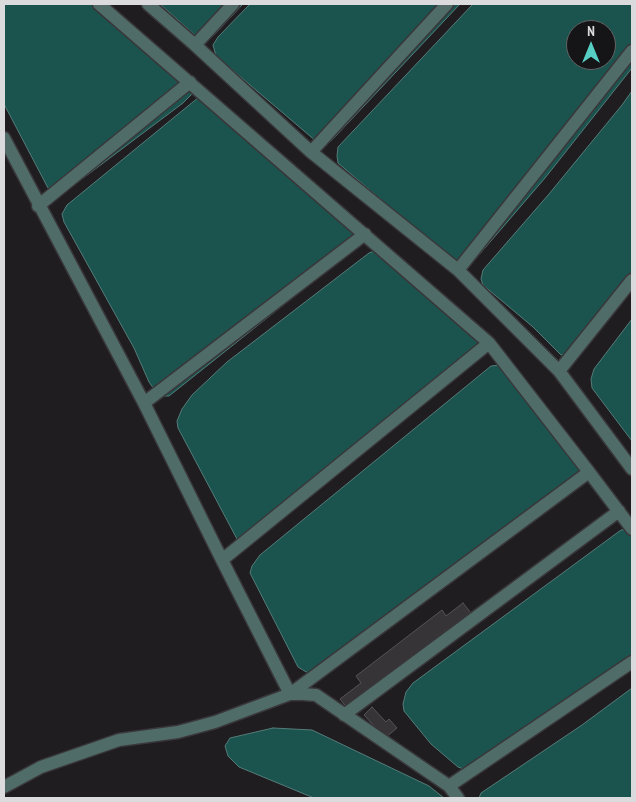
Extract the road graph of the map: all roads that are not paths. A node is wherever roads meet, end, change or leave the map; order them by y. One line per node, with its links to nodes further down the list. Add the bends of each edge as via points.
1 (99, 4): 7 (lane)
2 (148, 4): 5 (lane)
3 (233, 4): 5 (lane)
4 (448, 4): 9 (lane)
5 (195, 45): 9 (lane)
6 (632, 51): 12 (lane)
7 (190, 82): 10 (lane); 11 (lane)
8 (4, 138): 10 (lane)
9 (311, 152): 12 (lane)
10 (38, 206): 16 (lane)
11 (364, 234): 14 (lane); 16 (lane)
12 (458, 270): 15 (lane)
13 (631, 283): 15 (lane)
14 (489, 343): 18 (lane); 21 (lane)
15 (559, 371): 17 (lane)
16 (144, 404): 21 (lane)
17 (632, 468)
18 (589, 472): 19 (lane); 23 (lane)
19 (619, 511): 20 (lane); 24 (lane)
20 (632, 529)
21 (222, 560): 23 (lane)
22 (632, 662): 25 (lane)
23 (290, 694): 24 (lane, via 316,695); 26 (lane, via 178,732 119,740 41,767)
24 (344, 715): 25 (lane)
25 (449, 786): 27 (lane)
26 (4, 787)
27 (458, 798)

